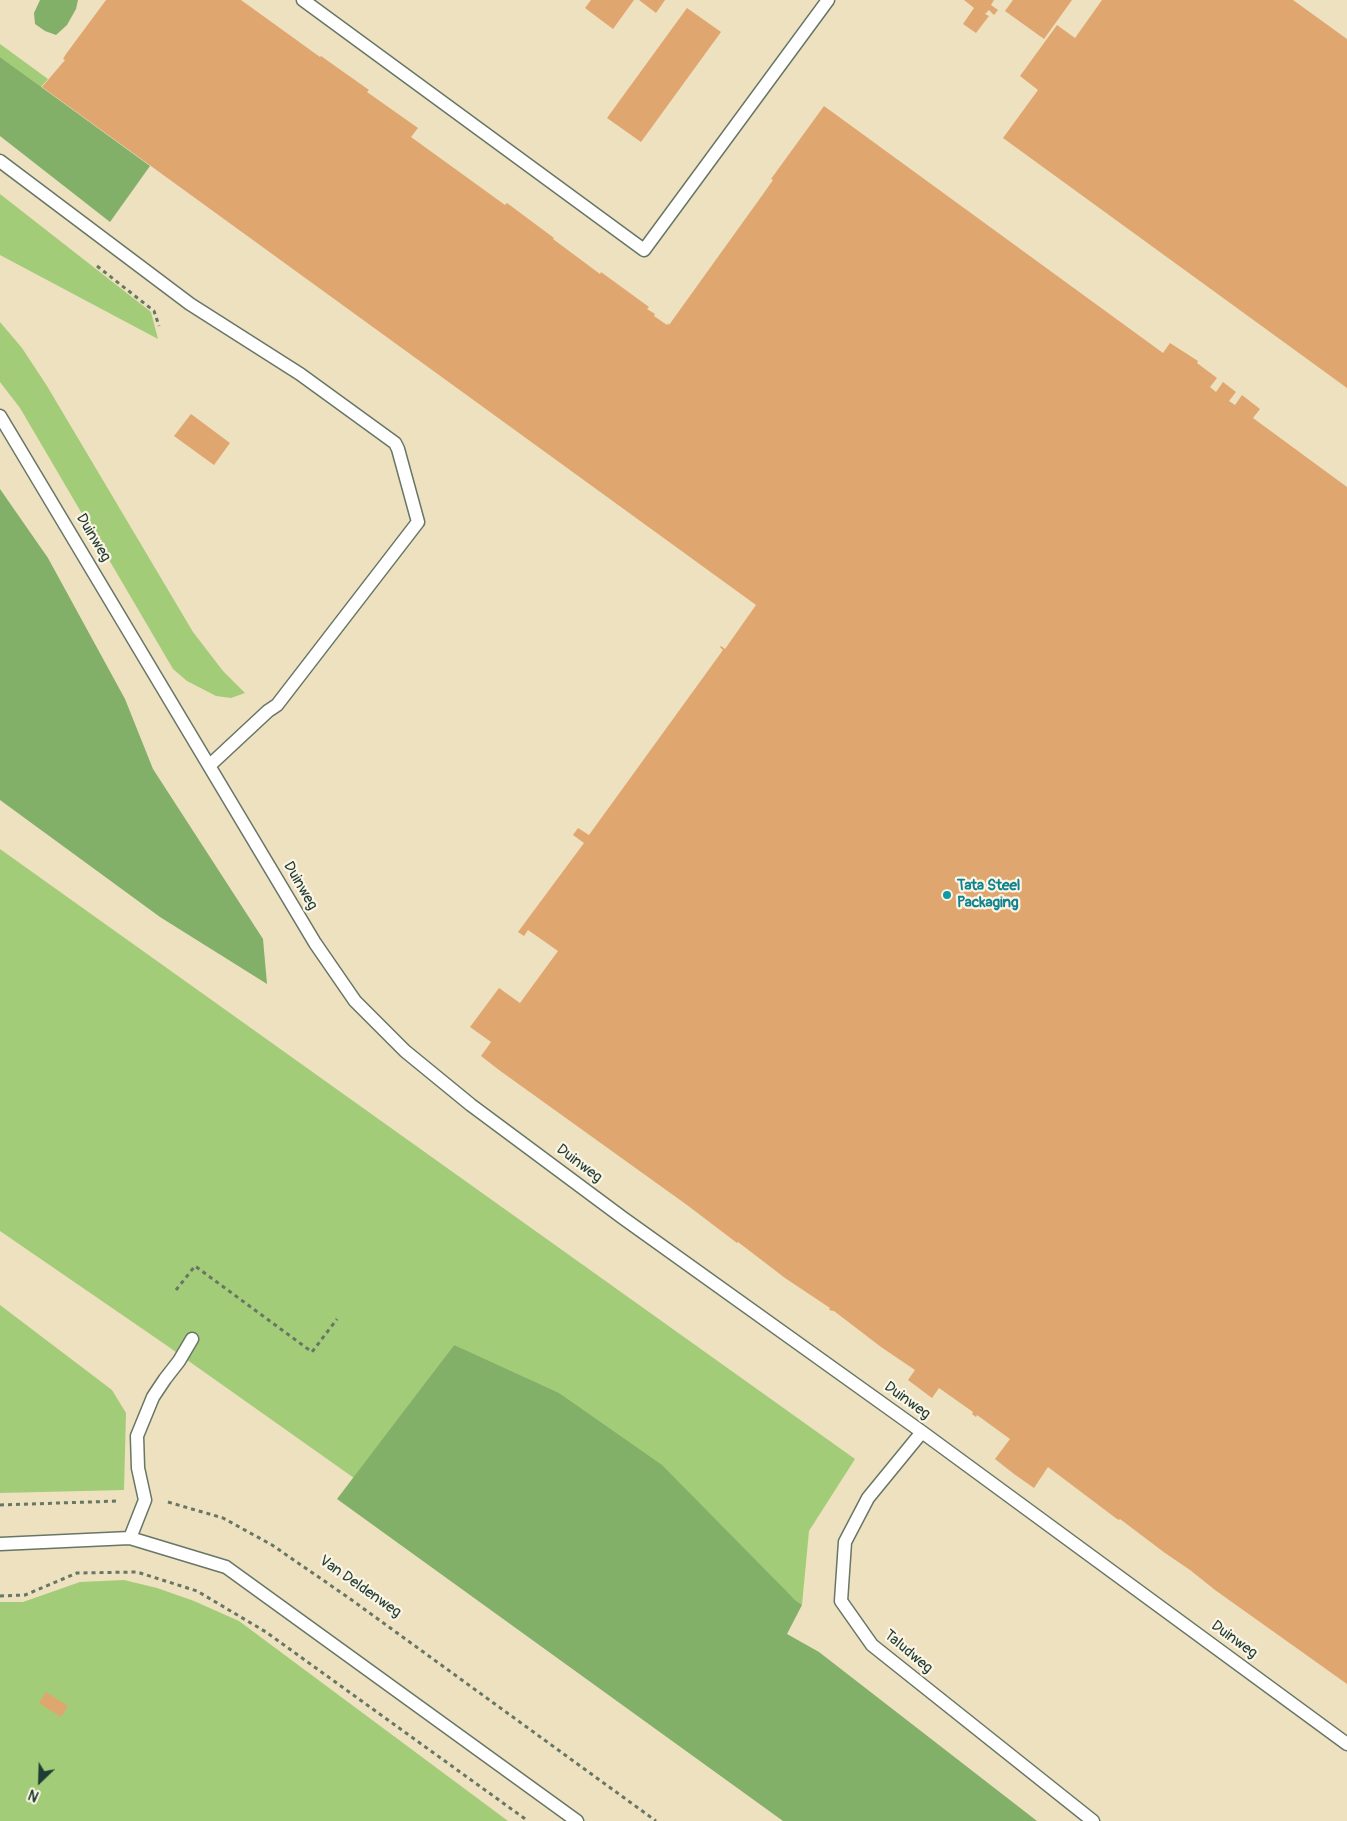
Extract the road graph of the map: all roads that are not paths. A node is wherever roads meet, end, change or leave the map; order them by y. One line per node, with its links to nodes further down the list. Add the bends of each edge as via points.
1 (303, 0): 2 (lane, via 644,250)
2 (828, 0)
3 (0, 161): 5 (lane, via 190,304 300,374 395,443 398,449 418,522 277,705)
4 (0, 416): 5 (lane, Duinweg)
5 (210, 765): 7 (lane, Duinweg, via 314,943 355,1001 405,1051 623,1218)
6 (192, 1338): 8 (lane, via 153,1397 138,1436 138,1468 145,1500)
7 (922, 1432): 10 (lane, Duinweg); 12 (lane, Taludweg, via 868,1498 845,1542 841,1600 872,1644)
8 (130, 1538): 9 (lane); 11 (lane, via 226,1567)
9 (0, 1544)
10 (1347, 1744)
11 (577, 1821)
12 (1093, 1821)

